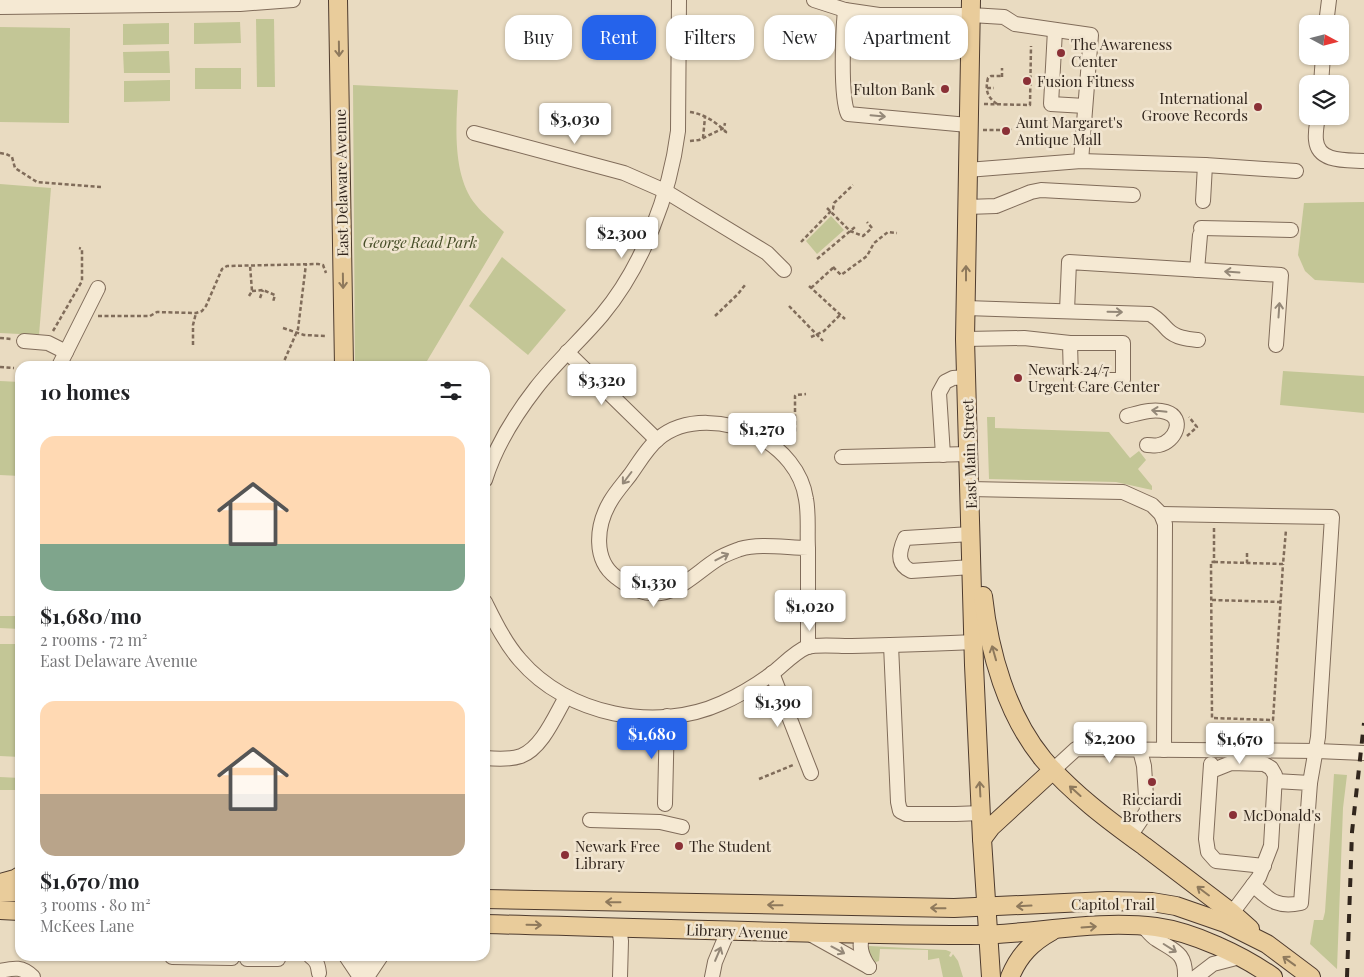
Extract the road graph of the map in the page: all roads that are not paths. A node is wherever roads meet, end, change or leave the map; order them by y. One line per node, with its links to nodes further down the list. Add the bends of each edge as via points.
1 (293, 0): 6 (street, via 240,4)
2 (338, 0): 39 (main road, East Delaware Avenue, one-way to 39)
3 (679, 0): 21 (street, via 678,131)
4 (814, 0): 9 (street)
5 (1329, 0): 10 (street)
6 (144, 3): 7 (street)
7 (0, 7)
8 (971, 8): 9 (street, via 879,15); 11 (street, via 1004,17 1015,24); 14 (main road, East Main Street)
9 (846, 10): 14 (street, one-way to 14, via 843,96 848,114)
10 (1327, 15)
11 (1055, 30): 12 (street, via 1091,35); 12 (street, via 1050,104)
12 (1086, 106): 16 (street)
13 (1317, 125): 17 (street, via 1316,141 1323,154 1332,160)
14 (975, 127): 19 (main road, East Main Street)
15 (474, 133): 21 (street, via 624,173)
16 (1081, 161): 18 (street); 19 (street)
17 (1364, 161)
18 (1206, 165): 20 (street); 23 (street)
19 (968, 170): 24 (main road, East Main Street)
20 (1296, 171)
21 (665, 191): 26 (street, via 767,253); 37 (street, via 624,285)
22 (1133, 195): 24 (street, via 1041,190 996,206)
23 (1203, 201)
24 (967, 207): 29 (main road, East Main Street, one-way to 24)
25 (1291, 230): 27 (street, via 1201,231)
26 (784, 270)
27 (1197, 270): 30 (street, via 1069,262); 35 (street, one-way to 27, via 1281,275)
28 (98, 288): 36 (street)
29 (966, 308): 30 (street); 31 (main road, East Main Street)
30 (1067, 311): 32 (street, one-way to 32, via 1150,314 1179,337)
31 (965, 340): 34 (street, via 1024,338); 40 (main road, East Main Street)
32 (1198, 340)
33 (24, 341): 36 (street, via 48,343)
34 (1070, 343): 34 (street, via 1123,344 1123,380 1071,380)
35 (1276, 345)
36 (66, 352): 38 (street)
37 (567, 352): 42 (street); 47 (street, via 536,388 505,435)
38 (62, 361)
39 (344, 361)
40 (967, 377): 44 (main road, East Main Street); 45 (street, via 945,382 940,393)
41 (1127, 416): 43 (street, one-way to 41, via 1158,446 1171,438 1176,433 1176,420 1158,410)
42 (657, 440): 51 (street, via 679,428 717,423 742,428 768,442 789,460 803,486); 51 (street, one-way to 51, via 610,500 601,524 599,549 602,562 624,583 652,594 665,592 717,558 743,548)
43 (1148, 445)
44 (969, 454): 45 (street); 48 (main road, East Main Street)
45 (943, 455): 46 (street)
46 (842, 458)
47 (490, 469)
48 (970, 489): 49 (street, via 1123,492 1152,505); 50 (main road, East Main Street)
49 (1161, 514): 61 (street, via 1165,524); 63 (street, via 1332,517)
50 (971, 540): 52 (main road, East Main Street); 52 (street, via 905,538 900,548 900,561 911,571); 67 (main road, one-way to 50, via 1026,734 1006,692 989,637 980,572)
51 (808, 548): 56 (street)
52 (972, 567): 54 (main road, East Main Street)
53 (490, 611): 58 (street, via 520,661)
54 (974, 642): 55 (street); 72 (main road, East Main Street, one-way to 54)
55 (891, 644): 56 (street); 72 (street, via 900,811 906,814)
56 (808, 646): 57 (street)
57 (772, 673): 59 (street, via 722,703); 66 (street)
58 (566, 697): 59 (street, via 599,710 624,715); 65 (street, via 532,750 520,757)
59 (667, 716): 71 (street)
60 (1140, 750): 61 (street); 67 (street, via 1076,749); 75 (street, via 1147,811)
61 (1164, 750): 62 (street)
62 (1210, 750): 63 (street); 68 (street)
63 (1317, 751): 64 (street); 70 (street)
64 (1364, 753)
65 (490, 758)
66 (809, 767)
67 (1053, 770): 75 (main road, one-way to 67, via 1093,808); 76 (main road)
68 (1211, 771): 69 (street, via 1231,762 1264,764 1271,768); 77 (street, via 1208,852 1216,861)
69 (1275, 781): 70 (street); 77 (street, via 1271,846)
70 (1310, 783): 80 (street, via 1301,903 1280,905)
71 (665, 804)
72 (981, 813): 76 (main road, East Main Street)
73 (590, 820): 74 (street, via 660,822)
74 (682, 827)
75 (1130, 836): 87 (main road, one-way to 75)
76 (982, 839): 84 (main road, East Main Street)
77 (1264, 866): 80 (street)
78 (15, 879): 79 (main road)
79 (0, 883)
80 (1253, 885): 87 (street)
81 (0, 892): 82 (main road)
82 (15, 892)
83 (490, 899): 84 (main road, Library Avenue, one-way to 83)
84 (987, 908): 95 (main road, East Main Street); 96 (main road, Capitol Trail, one-way to 84, via 1201,914 1152,902 1107,901)
85 (0, 910): 86 (main road)
86 (15, 911)
87 (1232, 913): 96 (main road)
88 (490, 924): 90 (main road, Library Avenue, one-way to 90)
89 (1142, 925): 91 (main road, Capitol Trail, one-way to 89); 97 (main road, Capitol Trail, via 1173,930); 111 (street, one-way to 111, via 1154,938 1178,953 1185,964)
90 (619, 928): 92 (main road, Library Avenue); 107 (street, via 622,941)
91 (1054, 929): 95 (main road, Capitol Trail); 110 (main road, via 1019,957)
92 (728, 931): 93 (main road, Library Avenue); 108 (street, one-way to 92)
93 (808, 933): 94 (main road, Library Avenue); 94 (street, one-way to 94, via 869,967 862,954)
94 (864, 934): 95 (main road, Library Avenue)
95 (988, 935): 109 (main road, East Main Street)
96 (1267, 944): 114 (main road, Capitol Trail, one-way to 96)
97 (1240, 957): 112 (street, via 1213,964); 113 (main road, Capitol Trail)
98 (316, 961): 103 (street)
99 (349, 961): 105 (street)
100 (363, 961): 106 (street)
101 (377, 961): 106 (street)
102 (0, 971): 104 (street, via 16,967)
103 (319, 973)
104 (33, 977)
105 (360, 977)
106 (365, 977)
107 (620, 977)
108 (712, 977)
109 (991, 977)
110 (1010, 977)
111 (1185, 977)
112 (1196, 977)
113 (1273, 977)
114 (1311, 977)

